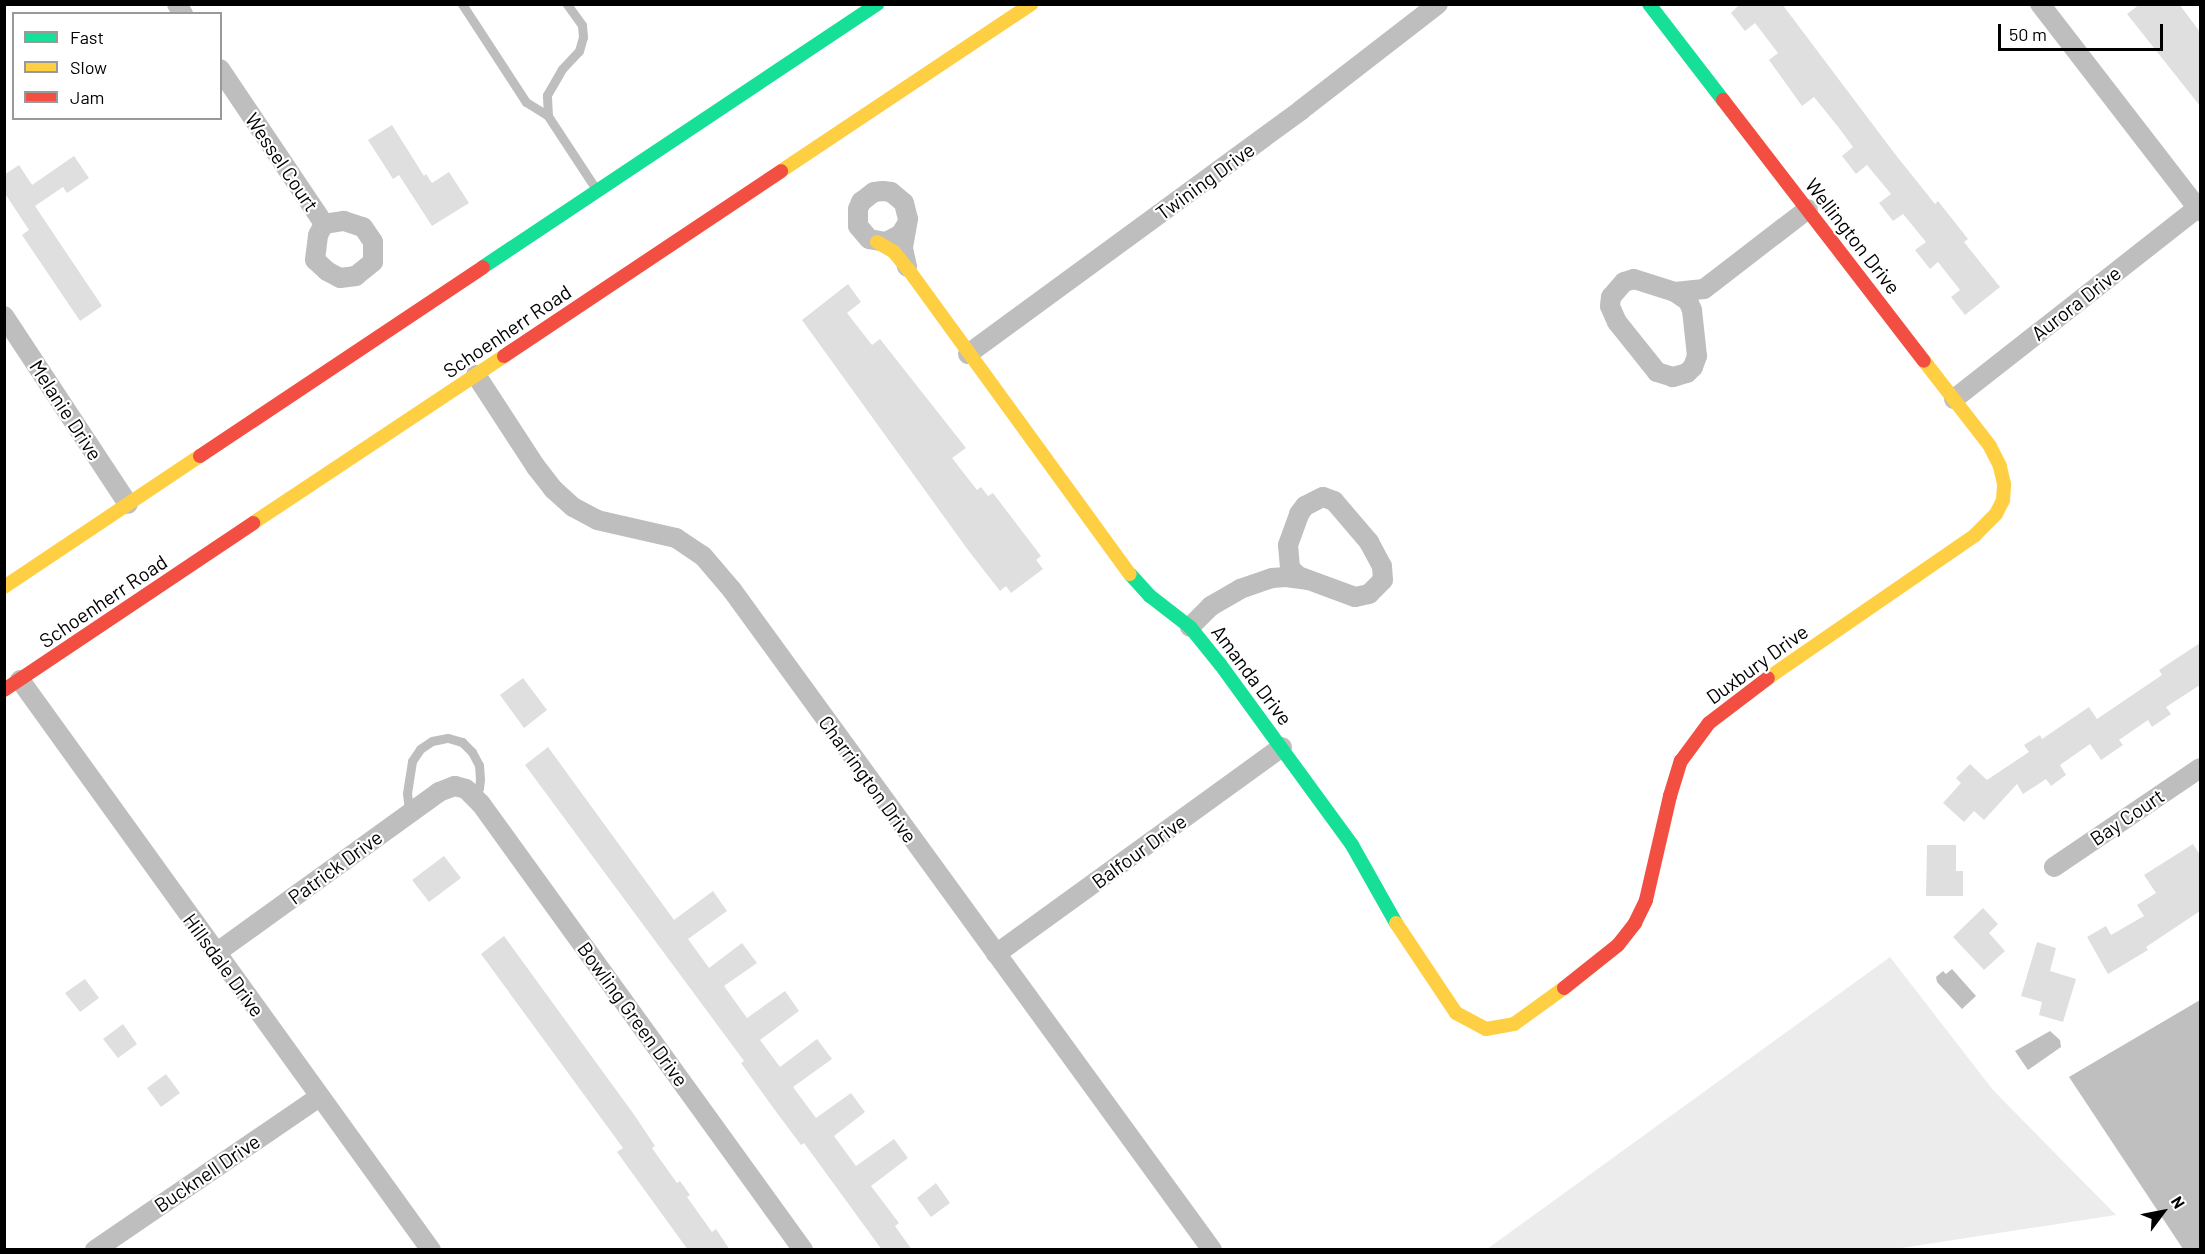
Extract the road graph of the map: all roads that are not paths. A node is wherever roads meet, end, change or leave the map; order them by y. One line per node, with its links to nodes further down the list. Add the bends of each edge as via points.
1 (462, 4): 9 (lane, via 526,102)
2 (567, 4): 9 (lane, via 582,26 583,36 579,51 562,69 547,95)
3 (877, 4): 10 (street)
4 (1031, 4): 22 (street, Schoenherr Road)
5 (1438, 4): 21 (street, Twining Drive, via 1292,117)
6 (1649, 4): 11 (street, Wellington Drive)
7 (2040, 4): 12 (street)
8 (222, 72): 13 (street, Wessel Court)
9 (548, 116): 10 (lane)
10 (598, 191): 25 (street)
11 (1808, 209): 17 (street); 23 (street, Wellington Drive)
12 (2199, 210): 23 (street, Aurora Drive)
13 (324, 224)
14 (906, 227): 15 (street, via 894,239); 15 (street, via 904,203 891,192 874,192 861,202 857,218 863,233); 16 (street, via 903,248)
15 (877, 242): 16 (street, Amanda Drive, via 894,252)
16 (908, 269): 21 (street, Amanda Drive)
17 (1704, 289): 18 (street); 20 (street)
18 (1675, 292): 20 (street, via 1688,301); 20 (street, via 1634,279 1616,289 1610,306 1642,356 1665,376 1680,375 1693,367 1697,356)
19 (4, 316): 25 (street, Melanie Drive)
20 (1693, 321)
21 (968, 354): 30 (street, Amanda Drive, via 1124,567 1149,596)
22 (476, 375): 31 (street, Schoenherr Road); 38 (street, Charrington Drive, via 536,467 573,507 597,520 675,538 703,556)
23 (1954, 399): 24 (street, Wellington Drive, via 1990,446 2000,466)
24 (2002, 500): 39 (street, Duxbury Drive, via 1996,514 1975,535 1742,696 1709,723 1681,761 1646,900 1635,923 1618,945 1545,1003 1514,1024)
25 (128, 504): 29 (street)
26 (1288, 545): 27 (street); 28 (street, via 1290,568); 28 (street, via 1299,514 1305,506 1323,497 1334,501 1369,542 1382,566 1383,580 1362,597)
27 (1272, 578): 28 (street); 30 (street, via 1225,597)
28 (1307, 580)
29 (4, 587)
30 (1190, 627): 32 (street, Amanda Drive)
31 (12, 685): 37 (street, Hillsdale Drive)
32 (1282, 747): 38 (street, Balfour Drive); 39 (street, Amanda Drive, via 1352,844 1444,998 1456,1013)
33 (2200, 768): 36 (street, Bay Court)
34 (464, 790): 35 (street, Patrick Drive, via 438,792); 35 (lane, via 479,789 479,765 472,752 462,742 448,738 432,741 420,748 412,761 407,793); 43 (street, Bowling Green Drive)
35 (414, 810): 37 (street, Patrick Drive)
36 (2054, 867)
37 (216, 953): 40 (street, Hillsdale Drive)
38 (996, 954): 44 (street, Charrington Drive)
39 (1486, 1029)
40 (319, 1097): 41 (street, Bucknell Drive); 42 (street, Hillsdale Drive)
41 (95, 1250)
42 (431, 1250)
43 (803, 1250)
44 (1212, 1250)

